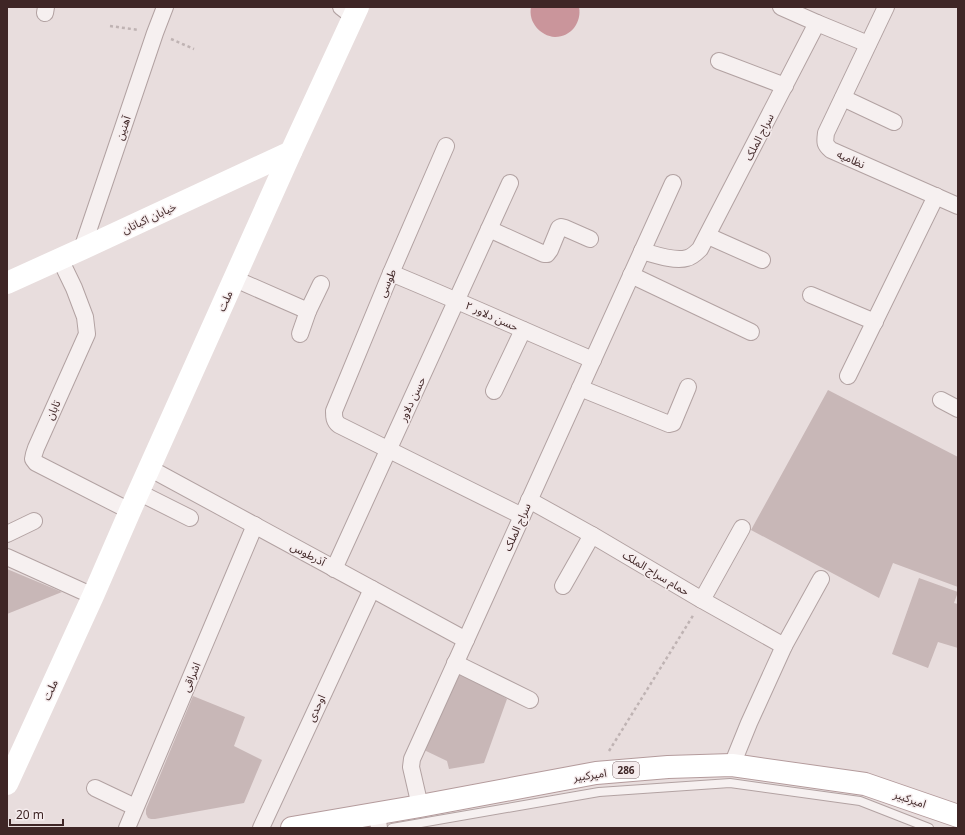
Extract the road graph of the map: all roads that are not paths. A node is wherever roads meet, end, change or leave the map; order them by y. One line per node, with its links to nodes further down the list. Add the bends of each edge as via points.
1 (164, 7): 20 (street, آهنین)
2 (781, 7): 5 (street)
3 (886, 7): 6 (street, نظامیه)
4 (351, 10): 12 (main road, ملت)
5 (817, 23): 6 (street); 8 (street, سراج الملک)
6 (868, 44): 9 (street, نظامیه)
7 (719, 61): 8 (street)
8 (785, 86): 19 (street, سراج الملک)
9 (843, 98): 10 (street); 15 (street, نظامیه, via 826,133 827,146)
10 (894, 122)
11 (446, 146): 24 (street, طوسی)
12 (291, 152): 20 (main road, خیابان اکباتان); 26 (main road, ملت)
13 (510, 183): 17 (street, حسن دلاور)
14 (673, 183): 21 (street, سراج الملک)
15 (936, 196): 16 (street, نظامیه); 32 (street)
16 (958, 206)
17 (489, 230): 18 (street, via 544,254 550,250 561,227); 30 (street, حسن دلاور)
18 (590, 239)
19 (704, 243): 21 (street, via 690,257 681,260); 23 (street)
20 (82, 250): 22 (main road, خیابان اکباتان)
21 (642, 251): 25 (street, سراج الملک)
22 (60, 259): 27 (main road, خیابان اکباتان); 46 (street, تابان, via 86,318 87,334 33,459 36,463)
23 (762, 260)
24 (391, 273): 30 (street, حسن دلاور ۲); 43 (street, طوسی, via 334,411 335,422 339,425)
25 (631, 275): 34 (street); 36 (street, سراج الملک)
26 (235, 279): 31 (street); 44 (main road, ملت)
27 (7, 283)
28 (321, 284): 31 (street)
29 (811, 295): 32 (street)
30 (457, 300): 33 (street, حسن دلاور ۲); 43 (street, حسن دلاور)
31 (308, 311): 35 (street)
32 (875, 322): 37 (street)
33 (523, 330): 36 (street, حسن دلاور ۲); 40 (street)
34 (751, 332)
35 (300, 334)
36 (593, 360): 39 (street, سراج الملک)
37 (848, 376)
38 (688, 387): 39 (street, via 673,423 669,424)
39 (580, 388): 45 (street, سراج الملک)
40 (494, 391)
41 (941, 400): 42 (street)
42 (958, 408)
43 (389, 450): 47 (street); 55 (street, حسن دلاور)
44 (149, 468): 46 (main road, ملت); 50 (street, آذرطوس)
45 (529, 500): 47 (street, سراج الملک); 53 (street, حمام سراج الملک)
46 (134, 501): 48 (street); 59 (main road, ملت)
47 (522, 516): 61 (street, سراج الملک)
48 (190, 518)
49 (34, 522): 52 (street)
50 (254, 525): 55 (street, آذرطوس); 69 (street, اشراقی)
51 (742, 528): 60 (street)
52 (7, 534)
53 (592, 535): 57 (street); 60 (street, حمام سراج الملک)
54 (7, 557): 59 (street)
55 (334, 569): 58 (street, آذرطوس)
56 (821, 579): 62 (street)
57 (563, 586)
58 (372, 589): 61 (street, آذرطوس); 73 (street, اوحدی)
59 (93, 596): 66 (main road, ملت)
60 (702, 600): 62 (street, حمام سراج الملک)
61 (466, 640): 63 (street, سراج الملک)
62 (784, 646): 65 (street)
63 (455, 663): 64 (street); 68 (street, سراج الملک, via 412,759 411,767)
64 (530, 700)
65 (732, 765): 68 (main road, امیرکبیر / 286, via 596,772); 70 (main road, امیرکبیر / 286, via 865,784)
66 (7, 784)
67 (95, 788): 69 (street)
68 (420, 806): 71 (main road, امیرکبیر / 286)
69 (135, 807): 72 (street, اشراقی)
70 (958, 816)
71 (378, 820): 74 (main road, امیرکبیر / 286)
72 (126, 828)
73 (261, 828)
74 (292, 828)
75 (392, 828): 76 (lane, via 599,792 730,783 860,801)
76 (929, 828)

